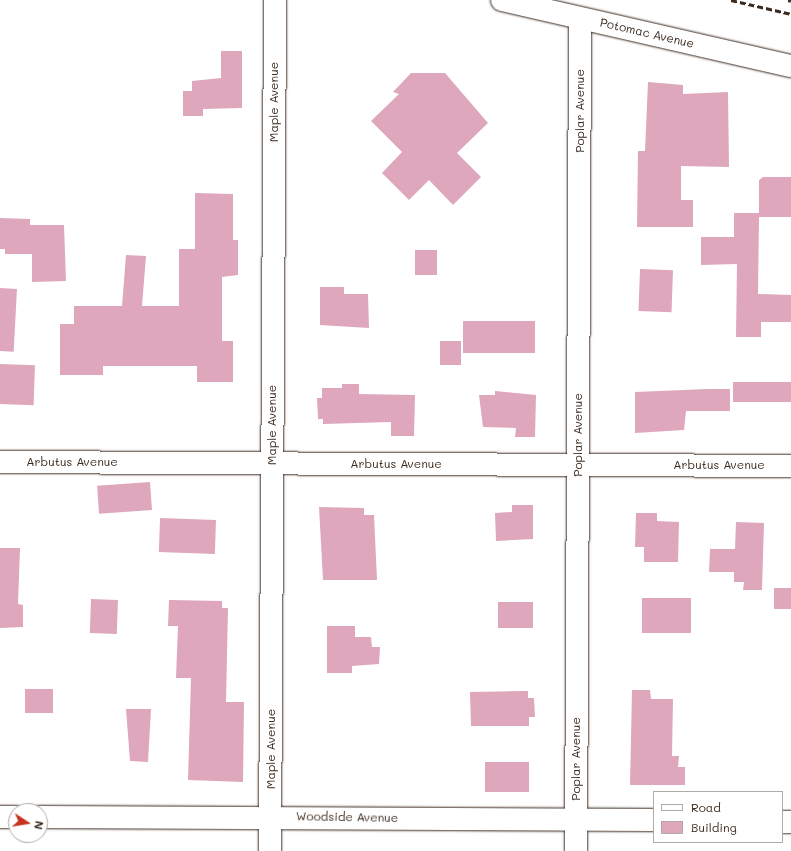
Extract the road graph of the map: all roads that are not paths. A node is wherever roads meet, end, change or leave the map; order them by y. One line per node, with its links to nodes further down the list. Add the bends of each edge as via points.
1 (275, 0): 6 (street, Maple Avenue)
2 (502, 0): 3 (street, Potomac Avenue)
3 (580, 19): 4 (street, Potomac Avenue); 7 (street, Poplar Avenue)
4 (791, 66)
5 (0, 462): 6 (street, Arbutus Avenue)
6 (272, 463): 7 (street, Arbutus Avenue); 10 (street, Maple Avenue)
7 (578, 464): 8 (street, Arbutus Avenue); 11 (street, Poplar Avenue)
8 (791, 466)
9 (48, 816): 10 (street, Woodside Avenue)
10 (270, 816): 11 (street, Woodside Avenue); 13 (street, Maple Avenue)
11 (576, 820): 12 (street, Woodside Avenue); 14 (street, Poplar Avenue)
12 (653, 820)
13 (270, 851)
14 (576, 851)

